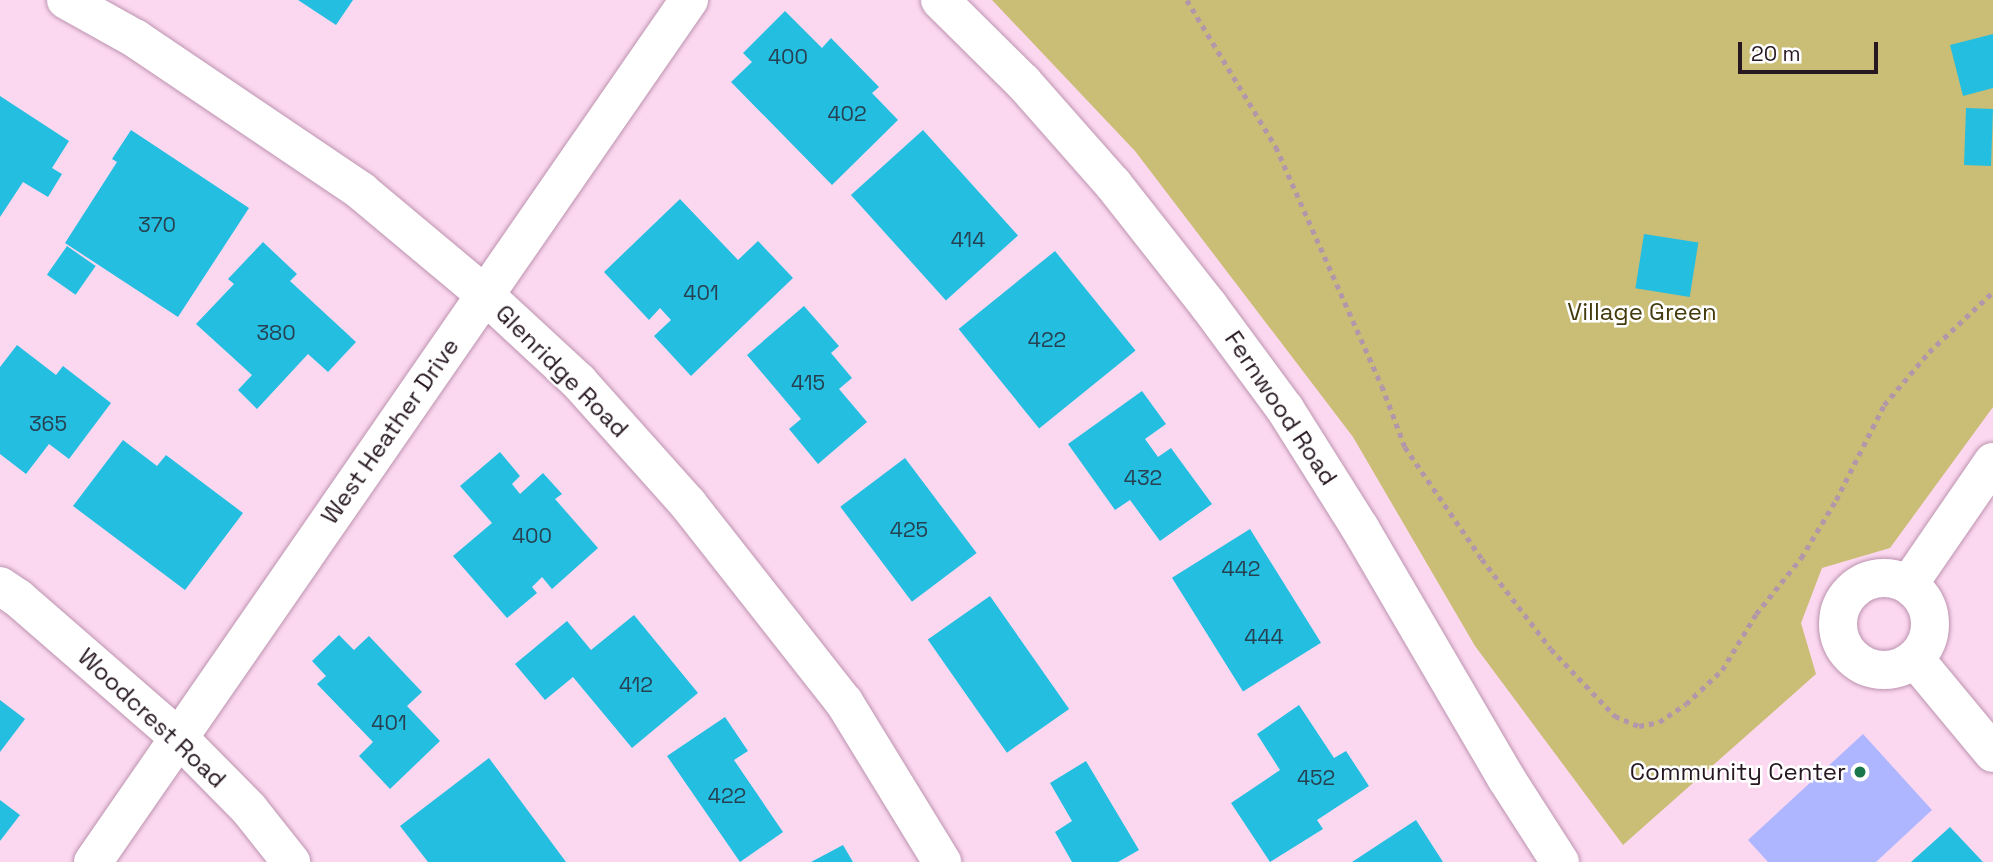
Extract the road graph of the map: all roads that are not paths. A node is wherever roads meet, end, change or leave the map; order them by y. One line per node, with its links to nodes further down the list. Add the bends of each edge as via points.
1 (66, 0): 4 (street, Glenridge Road, via 136,39 361,191)
2 (689, 0): 4 (street, West Heather Drive)
3 (940, 0): 14 (street, Fernwood Road, via 1023,82 1113,184 1285,409)
4 (484, 294): 9 (street, West Heather Drive); 13 (street, Glenridge Road, via 579,382 688,504 844,702)
5 (1993, 462): 6 (street)
6 (1909, 584): 8 (street, via 1923,597 1930,616 1929,635); 8 (street, via 1884,576 1856,585 1840,605 1837,631 1846,652 1863,666 1886,670)
7 (0, 586): 9 (street, Woodcrest Road)
8 (1915, 659): 10 (street)
9 (179, 738): 11 (street, West Heather Drive); 12 (street, Woodcrest Road, via 249,809)
10 (1993, 753)
11 (93, 862)
12 (291, 862)
13 (942, 862)
14 (1560, 862)

